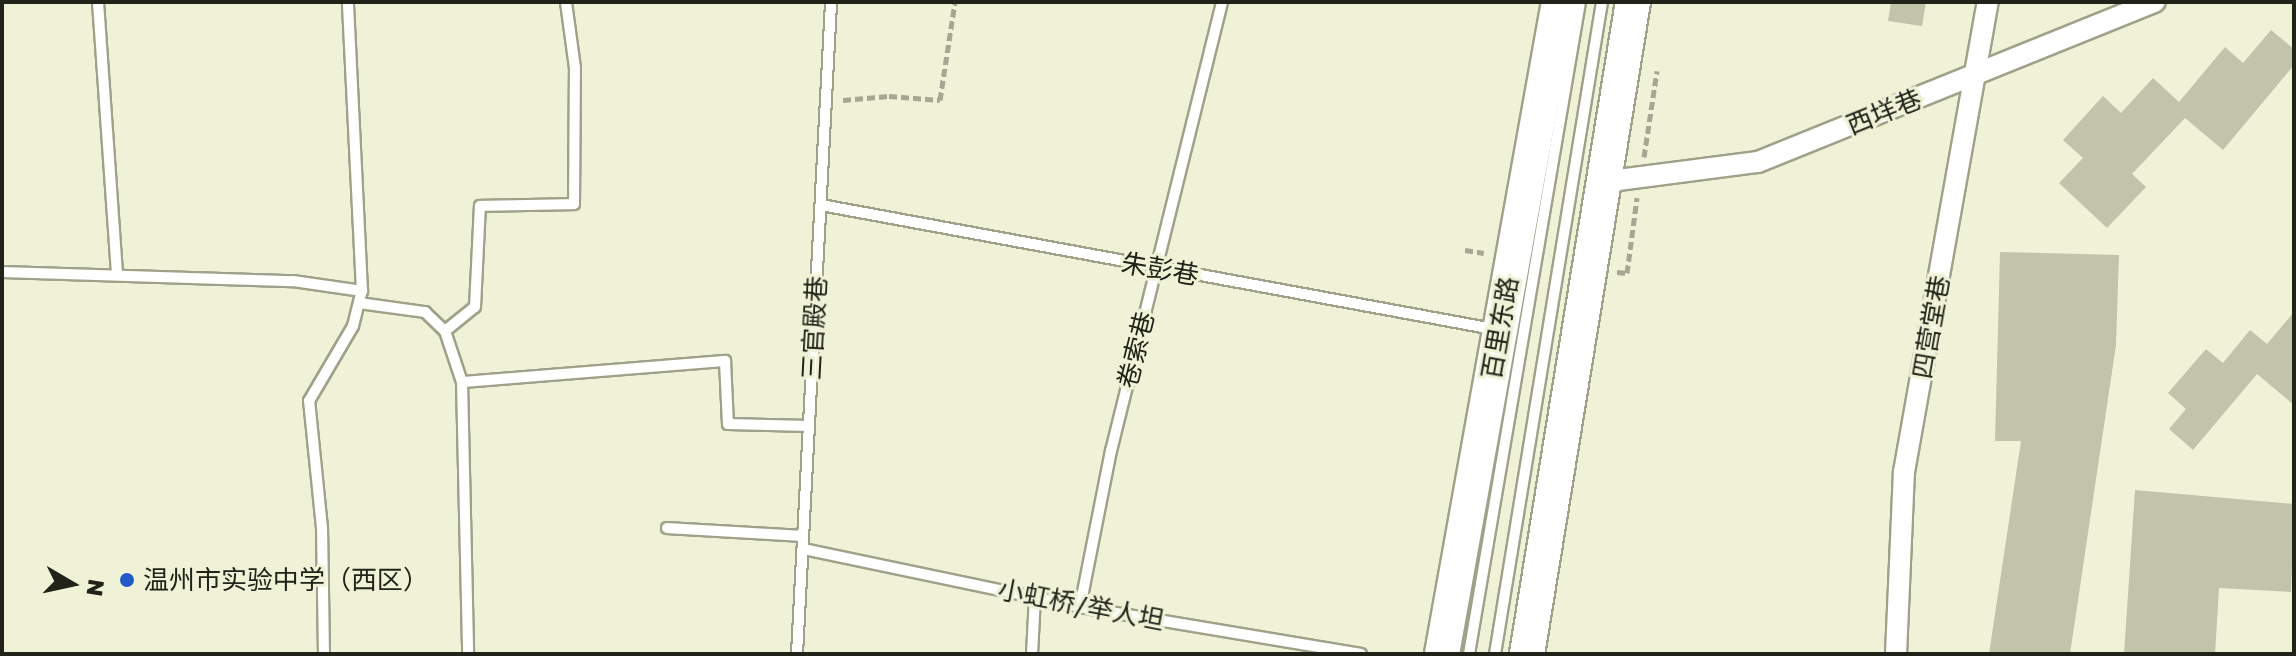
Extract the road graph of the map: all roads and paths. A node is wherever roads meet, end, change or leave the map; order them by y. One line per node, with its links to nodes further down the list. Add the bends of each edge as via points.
1 (98, 2): 19 (lane)
2 (348, 2): 20 (lane)
3 (566, 2): 23 (lane, via 575,68 574,204 480,206 475,307)
4 (831, 2): 14 (lane, 三官殿巷)
5 (955, 2): 14 (path, via 940,100 889,96)
6 (1222, 2): 17 (lane, 卷索巷)
7 (1559, 2): 22 (main road, 百里东路)
8 (1580, 2): 37 (lane)
9 (1602, 2): 38 (lane)
10 (1633, 2): 15 (main road)
11 (1988, 2): 13 (street, 四营堂巷)
12 (2155, 2): 13 (street, 西垟巷)
13 (1976, 75): 15 (street, 西垟巷, via 1758,162); 40 (street, 四营堂巷, via 1904,472)
14 (826, 101): 16 (lane, 三官殿巷)
15 (1603, 182): 39 (main road)
16 (821, 205): 17 (lane, 朱彭巷); 25 (lane, 三官殿巷)
17 (1156, 269): 22 (lane, 朱彭巷); 30 (lane, 卷索巷)
18 (2, 272): 19 (lane)
19 (117, 273): 20 (lane, via 238,283 293,281)
20 (362, 291): 21 (lane)
21 (359, 303): 23 (lane, via 425,312); 31 (lane, via 353,326 309,401 322,528)
22 (1499, 330): 36 (main road, 百里东路)
23 (445, 331): 24 (lane)
24 (462, 382): 25 (lane, via 725,361 728,424); 32 (lane)
25 (809, 426): 27 (lane, 三官殿巷)
26 (667, 528): 27 (lane)
27 (803, 536): 28 (lane, 三官殿巷)
28 (803, 549): 29 (lane, 小虹桥/举人坦); 33 (lane, 三官殿巷)
29 (1035, 597): 30 (lane, 小虹桥/举人坦); 34 (lane)
30 (1080, 607): 35 (lane, 小虹桥/举人坦)
31 (324, 654)
32 (468, 654)
33 (797, 654)
34 (1032, 654)
35 (1361, 654)
36 (1442, 654)
37 (1469, 654)
38 (1495, 654)
39 (1527, 654)
40 (1896, 654)

